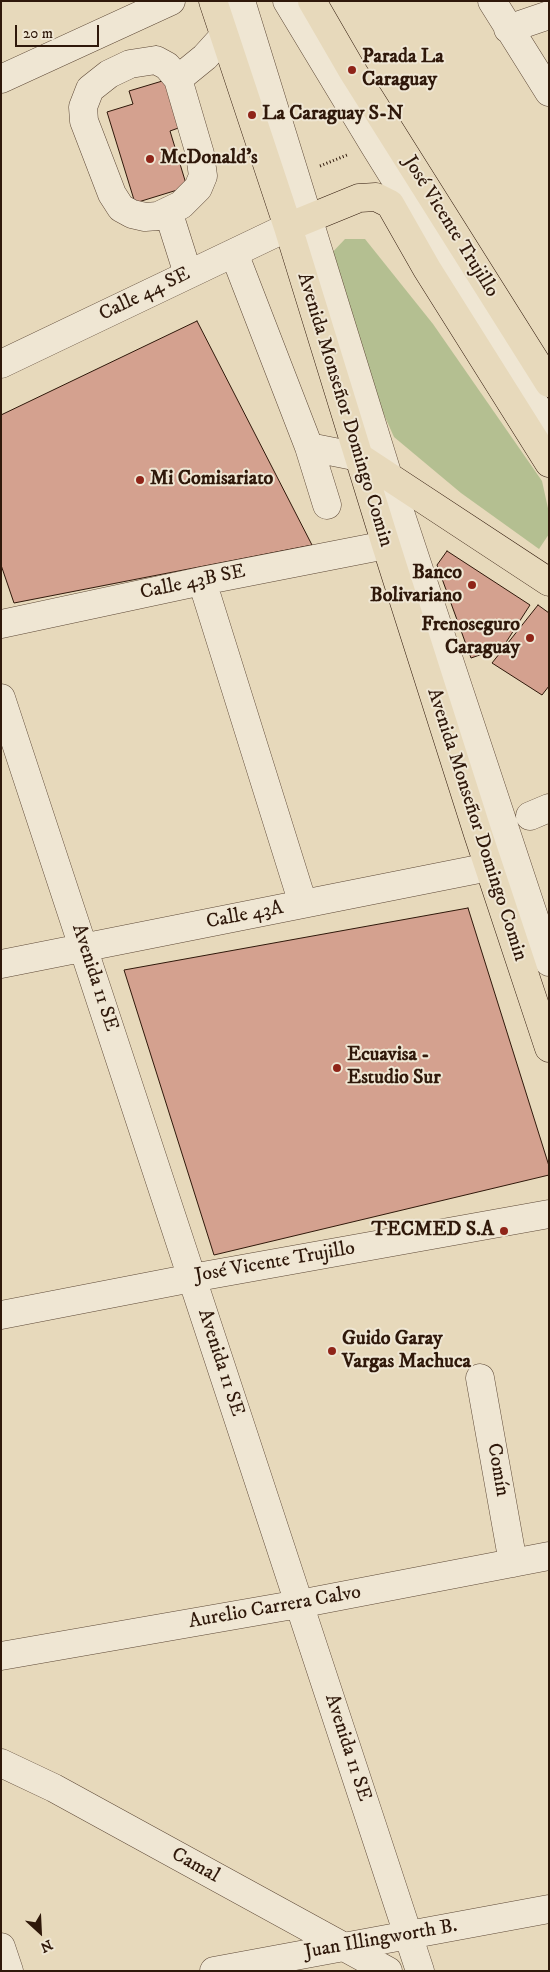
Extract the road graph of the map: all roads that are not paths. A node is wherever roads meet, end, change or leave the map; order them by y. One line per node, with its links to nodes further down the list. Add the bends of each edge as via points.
1 (171, 1): 10 (street)
2 (213, 1): 9 (main road, Avenida Monseñor Domingo Comin)
3 (241, 1): 14 (street, Avenida Monseñor Domingo Comin, via 295,175)
4 (287, 1): 19 (street, José Vicente Trujillo)
5 (312, 1): 18 (main road, José Vicente Trujillo)
6 (492, 1): 8 (street)
7 (549, 15): 8 (street)
8 (508, 29): 12 (street)
9 (224, 36): 11 (street); 14 (main road, Avenida Monseñor Domingo Comin)
10 (1, 79)
11 (178, 79): 13 (street, via 200,154 202,176 190,198); 13 (street, via 167,66 156,60 130,64 109,74 90,89 83,107 84,121 120,208 145,217)
12 (549, 92)
13 (168, 211): 16 (street)
14 (298, 222): 15 (street, Calle 44 SE); 21 (main road, Avenida Monseñor Domingo Comin); 22 (main road, via 359,198 376,197 390,204); 23 (street, Avenida Monseñor Domingo Comin)
15 (234, 252): 16 (street, Calle 44 SE); 20 (street)
16 (188, 274): 17 (street, Calle 44 SE)
17 (1, 364)
18 (549, 383)
19 (549, 427)
20 (309, 448): 21 (street); 24 (street)
21 (359, 457): 23 (main road); 25 (main road, Avenida Monseñor Domingo Comin)
22 (549, 463)
23 (388, 476): 27 (main road); 32 (street, Avenida Monseñor Domingo Comin)
24 (327, 506)
25 (386, 545): 26 (street, Calle 43B SE); 30 (main road, Avenida Monseñor Domingo Comin)
26 (202, 581): 28 (street, Calle 43B SE); 31 (street)
27 (549, 582)
28 (1, 624)
29 (1, 698): 34 (street, Avenida 11 SE)
30 (489, 868): 31 (street, Calle 43A); 33 (main road, Avenida Monseñor Domingo Comin)
31 (303, 904): 34 (street, Calle 43A)
32 (543, 928): 33 (street); 35 (street, Avenida Monseñor Domingo Comin)
33 (514, 942): 37 (main road, Avenida Monseñor Domingo Comin)
34 (84, 948): 36 (street, Calle 43A); 39 (street, Avenida 11 SE)
35 (549, 962)
36 (1, 964)
37 (549, 1048)
38 (549, 1214): 39 (street, José Vicente Trujillo)
39 (192, 1278): 40 (street, José Vicente Trujillo); 44 (street, Avenida 11 SE)
40 (1, 1315)
41 (480, 1378): 43 (street, Comín)
42 (549, 1556): 43 (street, Aurelio Carrera Calvo)
43 (513, 1563): 44 (street, Aurelio Carrera Calvo)
44 (299, 1604): 45 (street, Aurelio Carrera Calvo); 48 (street, Avenida 11 SE)
45 (1, 1656)
46 (1, 1763): 49 (street, Camal, via 54,1788)
47 (549, 1909): 48 (street, Juan Illingworth B.)
48 (409, 1936): 49 (street, Juan Illingworth B.); 54 (street, Avenida 11 SE)
49 (341, 1946): 52 (street, Juan Illingworth B.); 53 (street, Camal)
50 (1, 1947): 51 (street)
51 (9, 1971)
52 (214, 1971)
53 (388, 1971)
54 (420, 1971)

